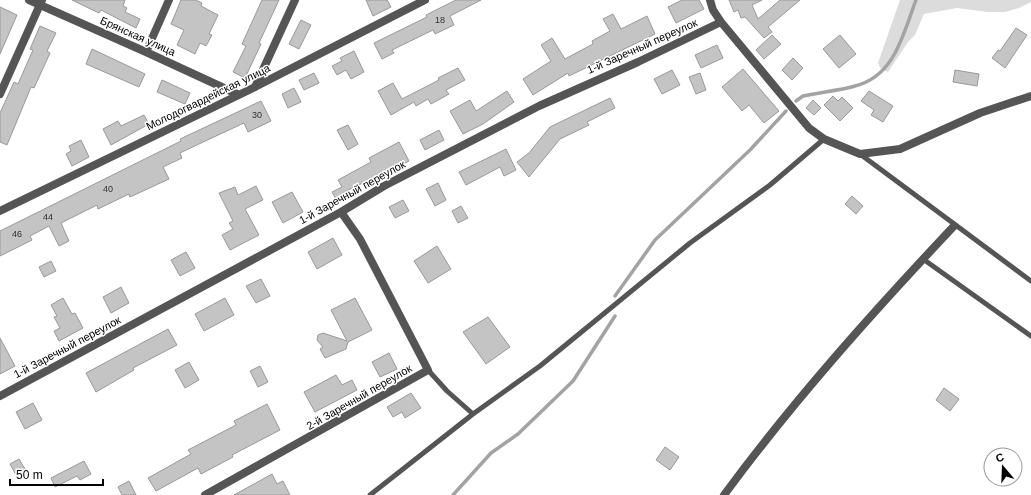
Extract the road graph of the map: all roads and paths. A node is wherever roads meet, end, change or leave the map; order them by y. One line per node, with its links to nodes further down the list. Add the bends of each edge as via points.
1 (29, 0): 6 (street, Брянская улица)
2 (170, 0): 8 (street)
3 (295, 0): 9 (street)
4 (425, 0): 9 (street, Молодогвардейская улица)
5 (710, 0): 7 (street, via 713,10)
6 (41, 3): 8 (street, Брянская улица); 10 (street)
7 (722, 22): 13 (street, via 809,128); 16 (street, 1-й Заречный переулок, via 539,106 384,186)
8 (146, 52): 11 (street, Брянская улица)
9 (255, 87): 11 (street, Молодогвардейская улица)
10 (0, 94)
11 (236, 94): 15 (street, Молодогвардейская улица)
12 (1031, 96): 14 (street, via 980,113 900,149)
13 (824, 139): 14 (street); 23 (lane, via 770,185 690,243 540,366)
14 (860, 154): 17 (lane)
15 (0, 211)
16 (341, 212): 21 (street, 2-й Заречный переулок, via 360,238); 22 (street, 1-й Заречный переулок)
17 (954, 226): 18 (street); 19 (lane)
18 (923, 259): 20 (lane); 26 (street, via 888,296 754,455)
19 (1031, 281)
20 (1031, 336)
21 (428, 370): 23 (lane); 24 (street, 2-й Заречный переулок)
22 (0, 396)
23 (473, 414): 25 (lane)
24 (205, 495)
25 (370, 495)
26 (724, 495)

